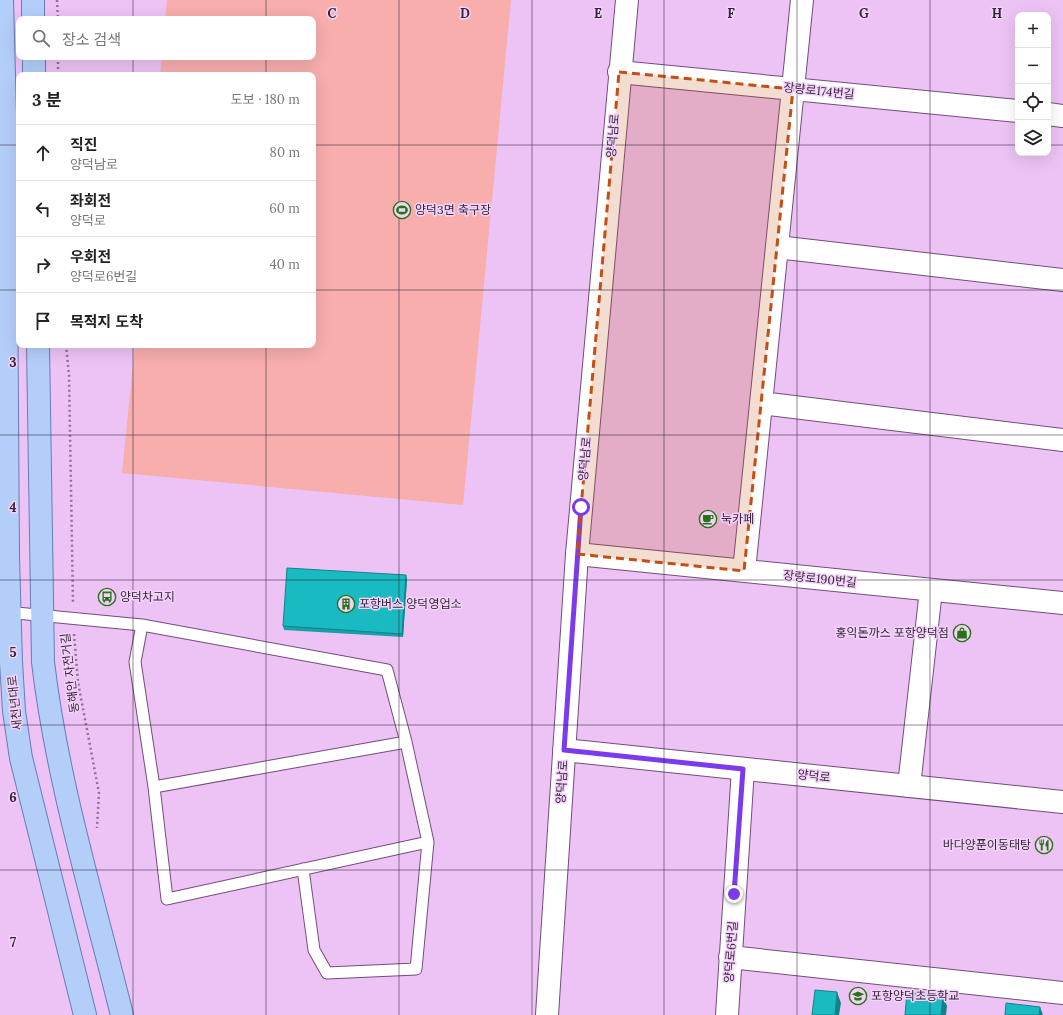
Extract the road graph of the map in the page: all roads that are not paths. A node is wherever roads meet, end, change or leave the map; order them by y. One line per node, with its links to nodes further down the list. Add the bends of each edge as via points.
1 (2, 0): 22 (main road, 새천년대로, via 5,114)
2 (33, 0): 5 (main road)
3 (626, 0): 8 (street, 양덕남로)
4 (802, 0): 9 (street)
5 (33, 16)
6 (34, 60): 7 (main road)
7 (34, 72)
8 (619, 72): 9 (street, 장량로174번길); 18 (street, 양덕남로)
9 (793, 89): 10 (street, 장량로174번길); 13 (street)
10 (1015, 111)
11 (1051, 114): 12 (street)
12 (1063, 116)
13 (777, 247): 14 (street); 16 (street)
14 (1063, 280)
15 (38, 348): 23 (main road)
16 (761, 403): 17 (street); 19 (street)
17 (1063, 440)
18 (577, 554): 19 (street, 장량로190번길); 26 (street, 양덕남로)
19 (744, 571): 20 (street, 장량로190번길)
20 (931, 590): 21 (street, 장량로190번길); 28 (street)
21 (1063, 604)
22 (5, 611): 23 (lane); 35 (main road, 새천년대로, via 21,758)
23 (42, 616): 24 (lane); 36 (main road, via 43,662 48,706 58,756)
24 (142, 626): 25 (lane, via 387,670); 29 (lane, via 135,662)
25 (406, 742): 29 (lane); 31 (lane)
26 (564, 750): 27 (street, 양덕로); 37 (street, 양덕남로)
27 (743, 769): 28 (street, 양덕로); 33 (street, 양덕로6번길)
28 (909, 786): 30 (street, 양덕로)
29 (154, 787): 32 (lane, via 167,898)
30 (1063, 802)
31 (428, 842): 32 (lane); 32 (lane, via 416,969 327,973 314,950)
32 (303, 869)
33 (730, 957): 34 (street); 38 (street, 양덕로6번길)
34 (1063, 993)
35 (85, 1015)
36 (122, 1015)
37 (546, 1015)
38 (727, 1015)

